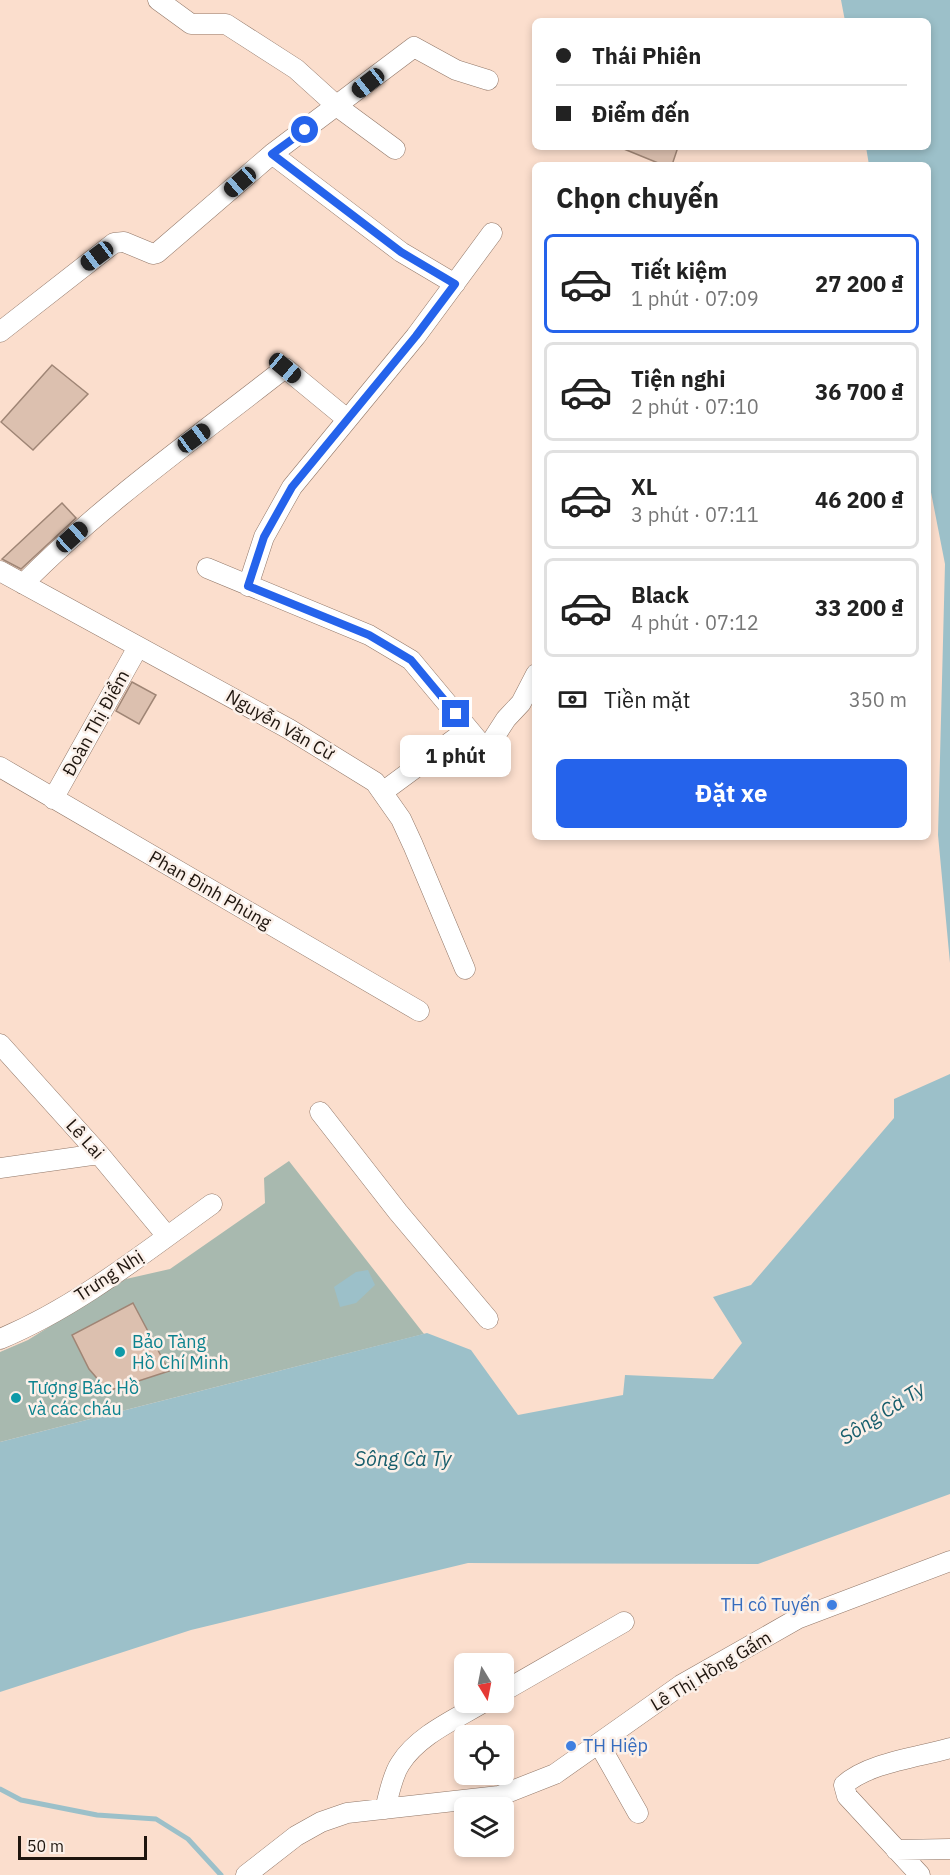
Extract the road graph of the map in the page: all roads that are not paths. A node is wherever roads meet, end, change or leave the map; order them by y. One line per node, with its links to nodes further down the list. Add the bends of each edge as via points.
1 (158, 0): 3 (street, via 191,24 226,24 296,69)
2 (488, 80): 3 (street, via 456,70 414,47)
3 (338, 107): 4 (street); 5 (street)
4 (395, 149)
5 (272, 154): 7 (street, via 401,252); 8 (street, via 157,253 124,242 114,243)
6 (492, 233): 7 (street)
7 (455, 284): 9 (street)
8 (0, 332)
9 (347, 419): 12 (street, via 285,368 156,465); 13 (street, via 275,513)
10 (207, 568): 13 (street)
11 (0, 571): 12 (street, Nguyễn Văn Cừ)
12 (23, 584): 14 (street, Nguyễn Văn Cừ)
13 (248, 586): 16 (street, via 369,635 411,660)
14 (138, 647): 18 (street, Nguyễn Văn Cừ, via 289,729 361,772); 19 (street, Đoàn Thị Điểm)
15 (532, 682): 16 (street, via 486,750)
16 (468, 729): 18 (street)
17 (0, 767): 19 (street, Phan Đình Phùng)
18 (384, 791): 20 (street, Nguyễn Văn Cừ, via 413,845)
19 (53, 799): 21 (street, Phan Đình Phùng)
20 (465, 969)
21 (419, 1011)
22 (0, 1044): 24 (street, Lê Lai)
23 (320, 1112): 28 (street)
24 (99, 1154): 25 (street); 27 (street, Lê Lai)
25 (0, 1168)
26 (212, 1204): 27 (street, Trưng Nhị)
27 (167, 1236): 29 (street, Trưng Nhị, via 47,1317)
28 (488, 1319)
29 (0, 1339)
30 (950, 1560): 34 (street, Lê Thị Hồng Gấm, via 797,1619 681,1685)
31 (624, 1622): 32 (street)
32 (514, 1685)
33 (465, 1713): 36 (street, via 435,1731 400,1764)
34 (599, 1744): 36 (street, Lê Thị Hồng Gấm, via 557,1773 499,1796); 37 (street)
35 (950, 1749): 39 (street, via 871,1769 844,1785 847,1796)
36 (385, 1809): 40 (street, Lê Thị Hồng Gấm, via 347,1813 321,1822 296,1836)
37 (638, 1813)
38 (950, 1849): 39 (street)
39 (896, 1850): 41 (street)
40 (248, 1874)
41 (920, 1875)

